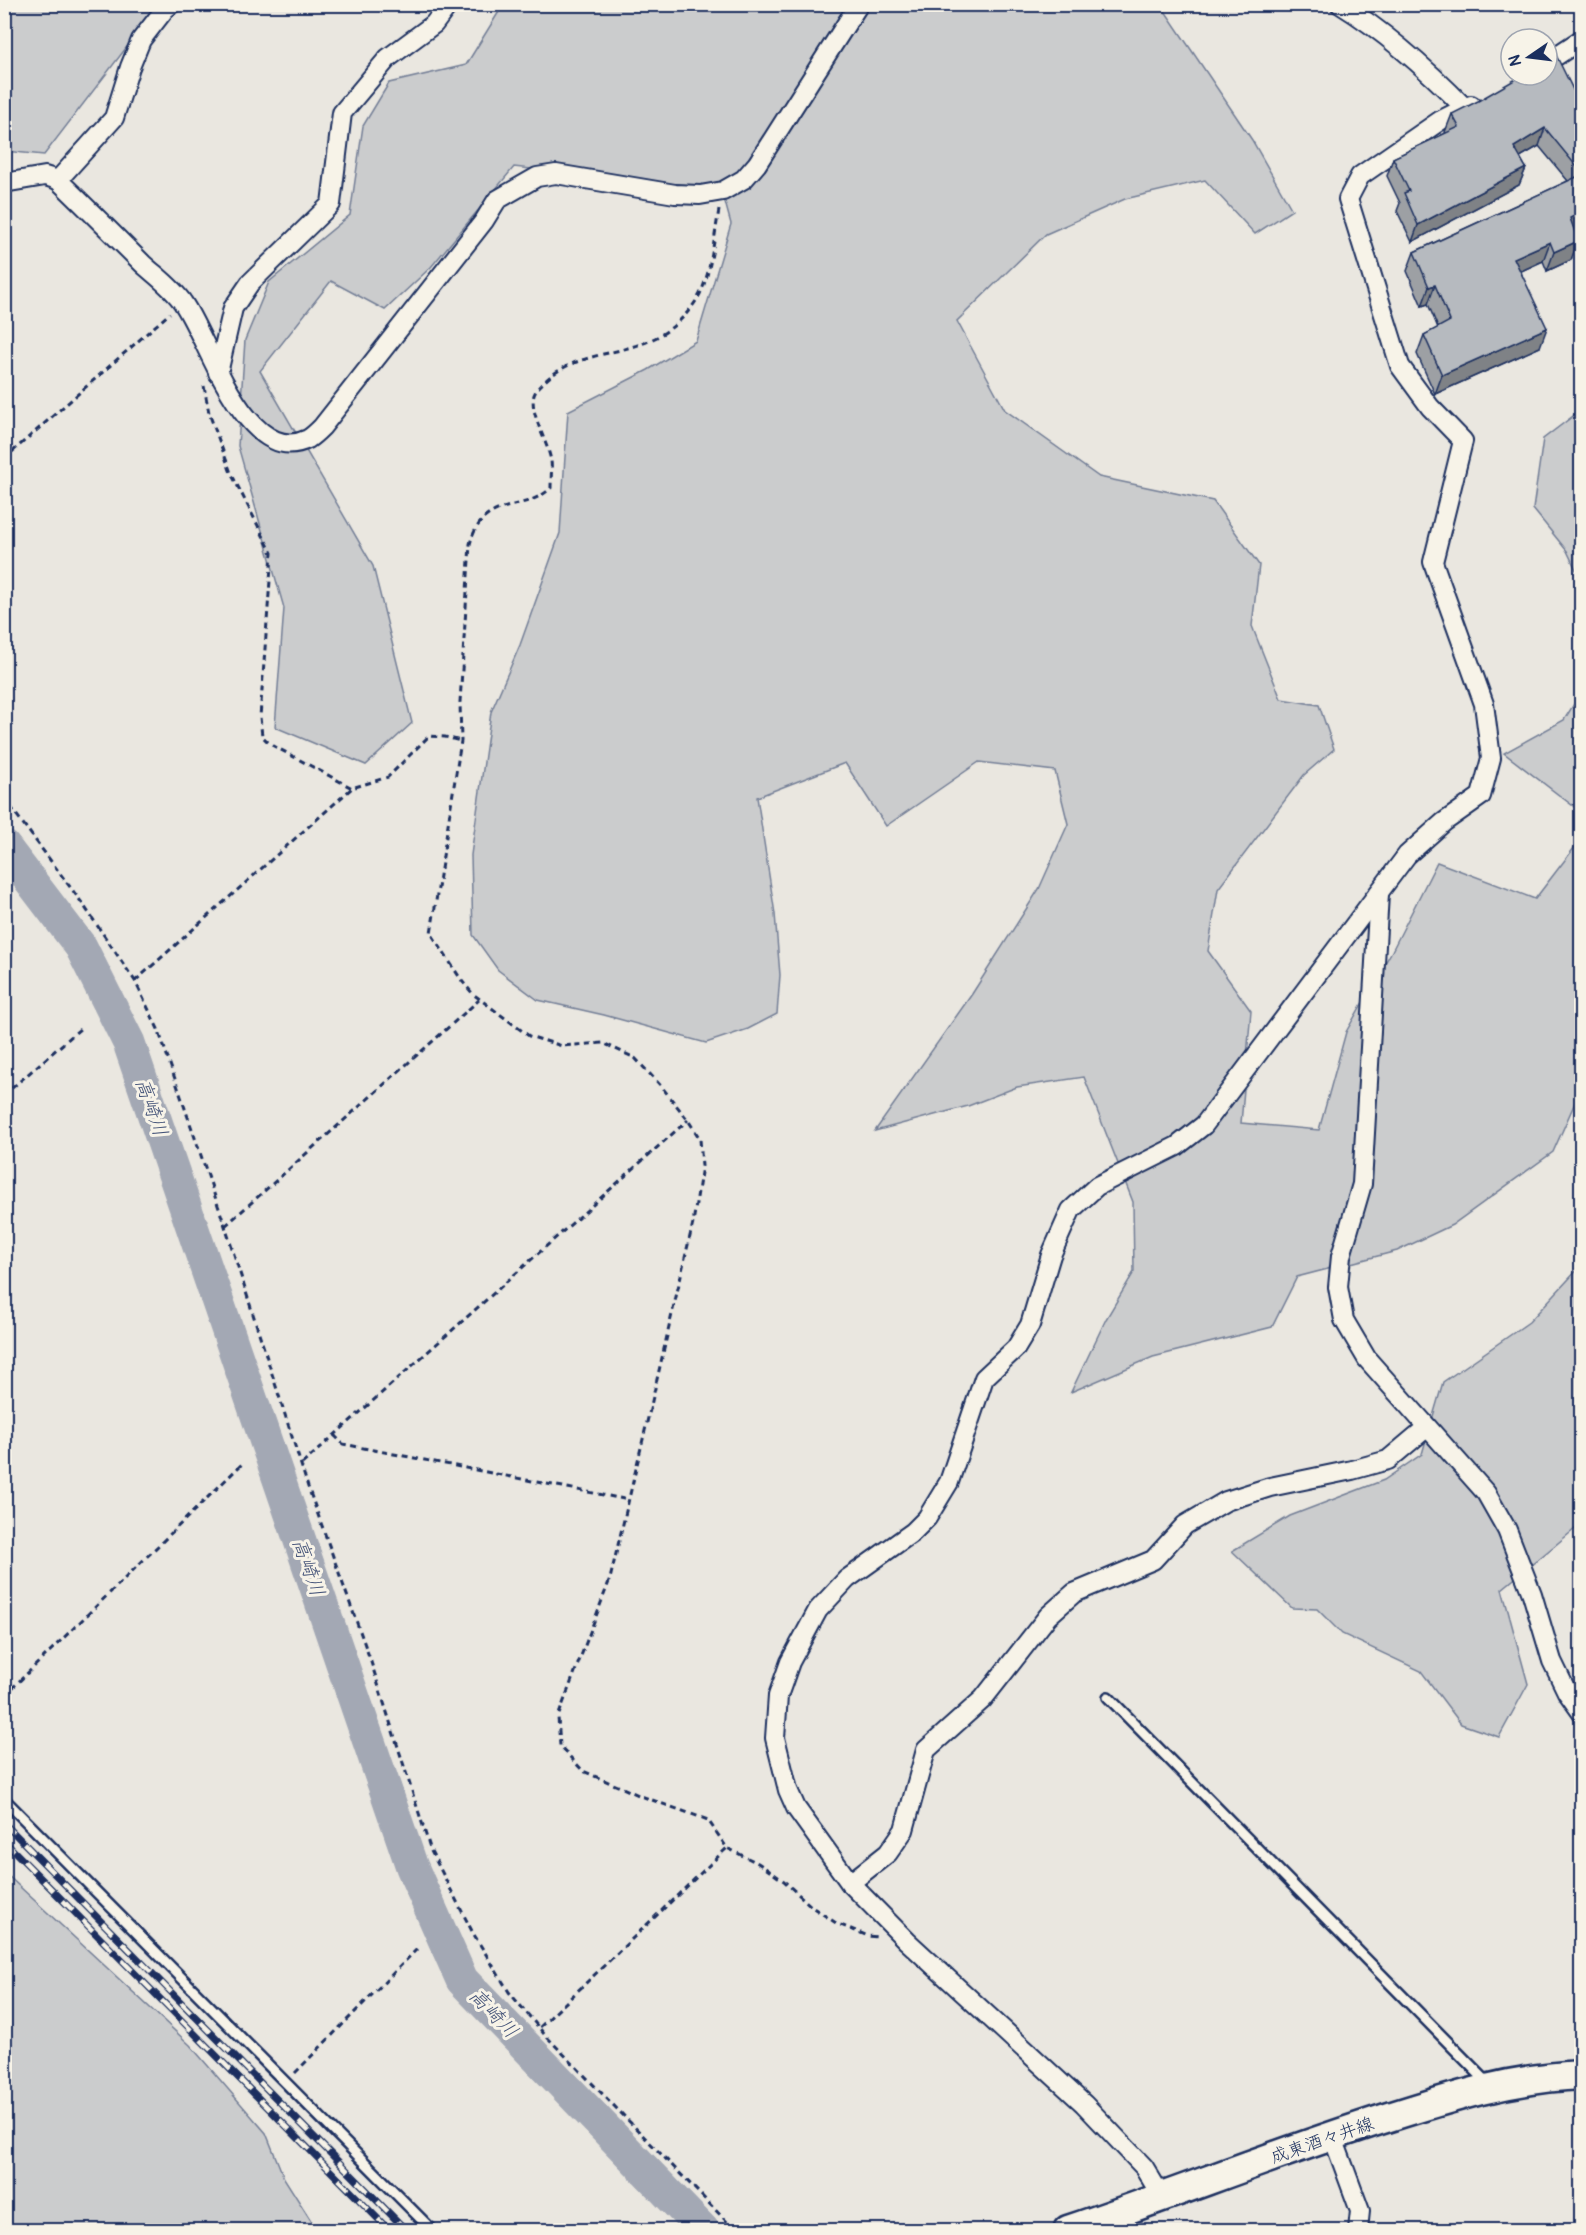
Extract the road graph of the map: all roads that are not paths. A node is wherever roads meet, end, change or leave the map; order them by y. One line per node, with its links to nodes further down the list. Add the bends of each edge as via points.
1 (171, 4): 9 (street, via 141,40 114,118)
2 (449, 4): 11 (street, via 434,24 387,58 342,113 331,204 250,283 233,308)
3 (859, 4): 11 (street, via 757,164 723,191 675,194 556,174 537,177 497,200 322,427 309,438 293,443 262,434)
4 (1340, 4): 8 (street, via 1437,78)
5 (1581, 39): 6 (street)
6 (1559, 54)
7 (1489, 95): 8 (street)
8 (1466, 109): 12 (street, via 1441,120 1360,176 1348,199 1400,366 1430,407 1463,441 1433,562 1484,704 1491,758 1480,796 1407,855)
9 (58, 180): 10 (street, via 45,176); 11 (street, via 183,302)
10 (4, 183)
11 (210, 376)
12 (1379, 894): 13 (street, via 1362,1184 1341,1256 1338,1287 1344,1320 1367,1359); 17 (street, via 1204,1125 1177,1146 1097,1186 1071,1210 1051,1255 1030,1325 1016,1348 984,1378 949,1482 927,1518 847,1579 819,1610 790,1662 778,1696 775,1738 788,1791)
13 (1426, 1428): 15 (street, via 1486,1493 1507,1530 1552,1660); 17 (street, via 1388,1460 1270,1487 1226,1502 1185,1525 1153,1560 1074,1593 1048,1616 983,1699 926,1750 904,1830 888,1853)
14 (1107, 1697): 19 (lane)
15 (1581, 1713)
16 (4, 1799): 22 (lane)
17 (850, 1883): 21 (street, via 907,1941 1084,2104 1144,2167)
18 (1581, 2075): 19 (main road, 成東酒々井線)
19 (1492, 2086): 20 (main road, 成東酒々井線)
20 (1332, 2135): 21 (main road, 成東酒々井線); 24 (street, via 1359,2211)
21 (1162, 2199): 23 (main road, 成東酒々井線)
22 (432, 2230)
23 (1068, 2230)
24 (1358, 2230)

